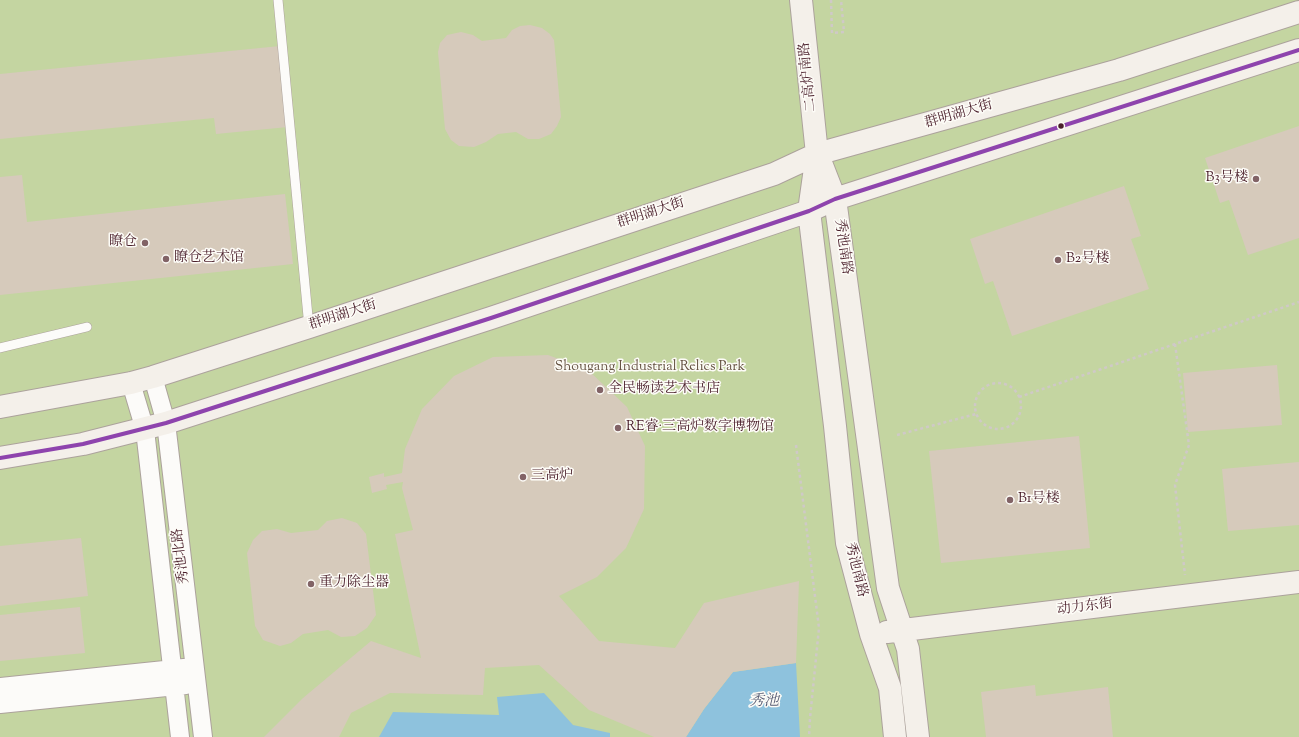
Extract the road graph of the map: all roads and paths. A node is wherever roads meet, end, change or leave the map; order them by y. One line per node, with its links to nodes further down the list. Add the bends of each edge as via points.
1 (278, 0): 11 (lane)
2 (801, 0): 7 (main road, 二高炉南路)
3 (831, 0): 4 (path, via 832,33 844,32)
4 (841, 0)
5 (1299, 12): 7 (main road, 群明湖大街, via 1119,70)
6 (1299, 50): 8 (main road)
7 (817, 154): 8 (main road, 秀池南路); 9 (main road, 秀池南路); 11 (main road, 群明湖大街, via 774,174)
8 (835, 199): 9 (main road); 27 (main road, 秀池南路, via 888,588)
9 (809, 211): 20 (main road); 28 (main road, 秀池南路, via 847,543)
10 (1299, 302): 13 (path)
11 (308, 327): 15 (main road, 群明湖大街)
12 (87, 328): 14 (lane)
13 (1174, 344): 17 (path); 26 (path, via 1188,445 1175,485)
14 (0, 348)
15 (153, 377): 16 (main road, 群明湖大街); 20 (street, 秀池北路)
16 (132, 383): 18 (main road, 群明湖大街); 21 (street, 秀池北路)
17 (1019, 397): 19 (path, via 1010,386 994,383 980,390 974,406); 19 (path, via 1020,413 1016,420 1002,429 986,426)
18 (0, 407)
19 (976, 414): 22 (path)
20 (166, 423): 21 (main road); 29 (street, 秀池北路)
21 (144, 430): 24 (main road, via 83,444); 30 (street, 秀池北路)
22 (897, 435)
23 (796, 445): 35 (path, via 819,628)
24 (0, 458)
25 (1299, 582): 26 (main road, 动力东街)
26 (1187, 595): 27 (main road, 动力东街)
27 (902, 630): 28 (main road, 动力东街); 37 (main road, 秀池南路, via 908,649)
28 (871, 634): 36 (main road, 秀池南路, via 890,688)
29 (195, 676): 30 (street); 34 (street, 秀池北路)
30 (173, 678): 31 (street); 32 (street); 33 (street, 秀池北路)
31 (0, 687)
32 (0, 704)
33 (180, 737)
34 (203, 737)
35 (809, 737)
36 (895, 737)
37 (918, 737)

